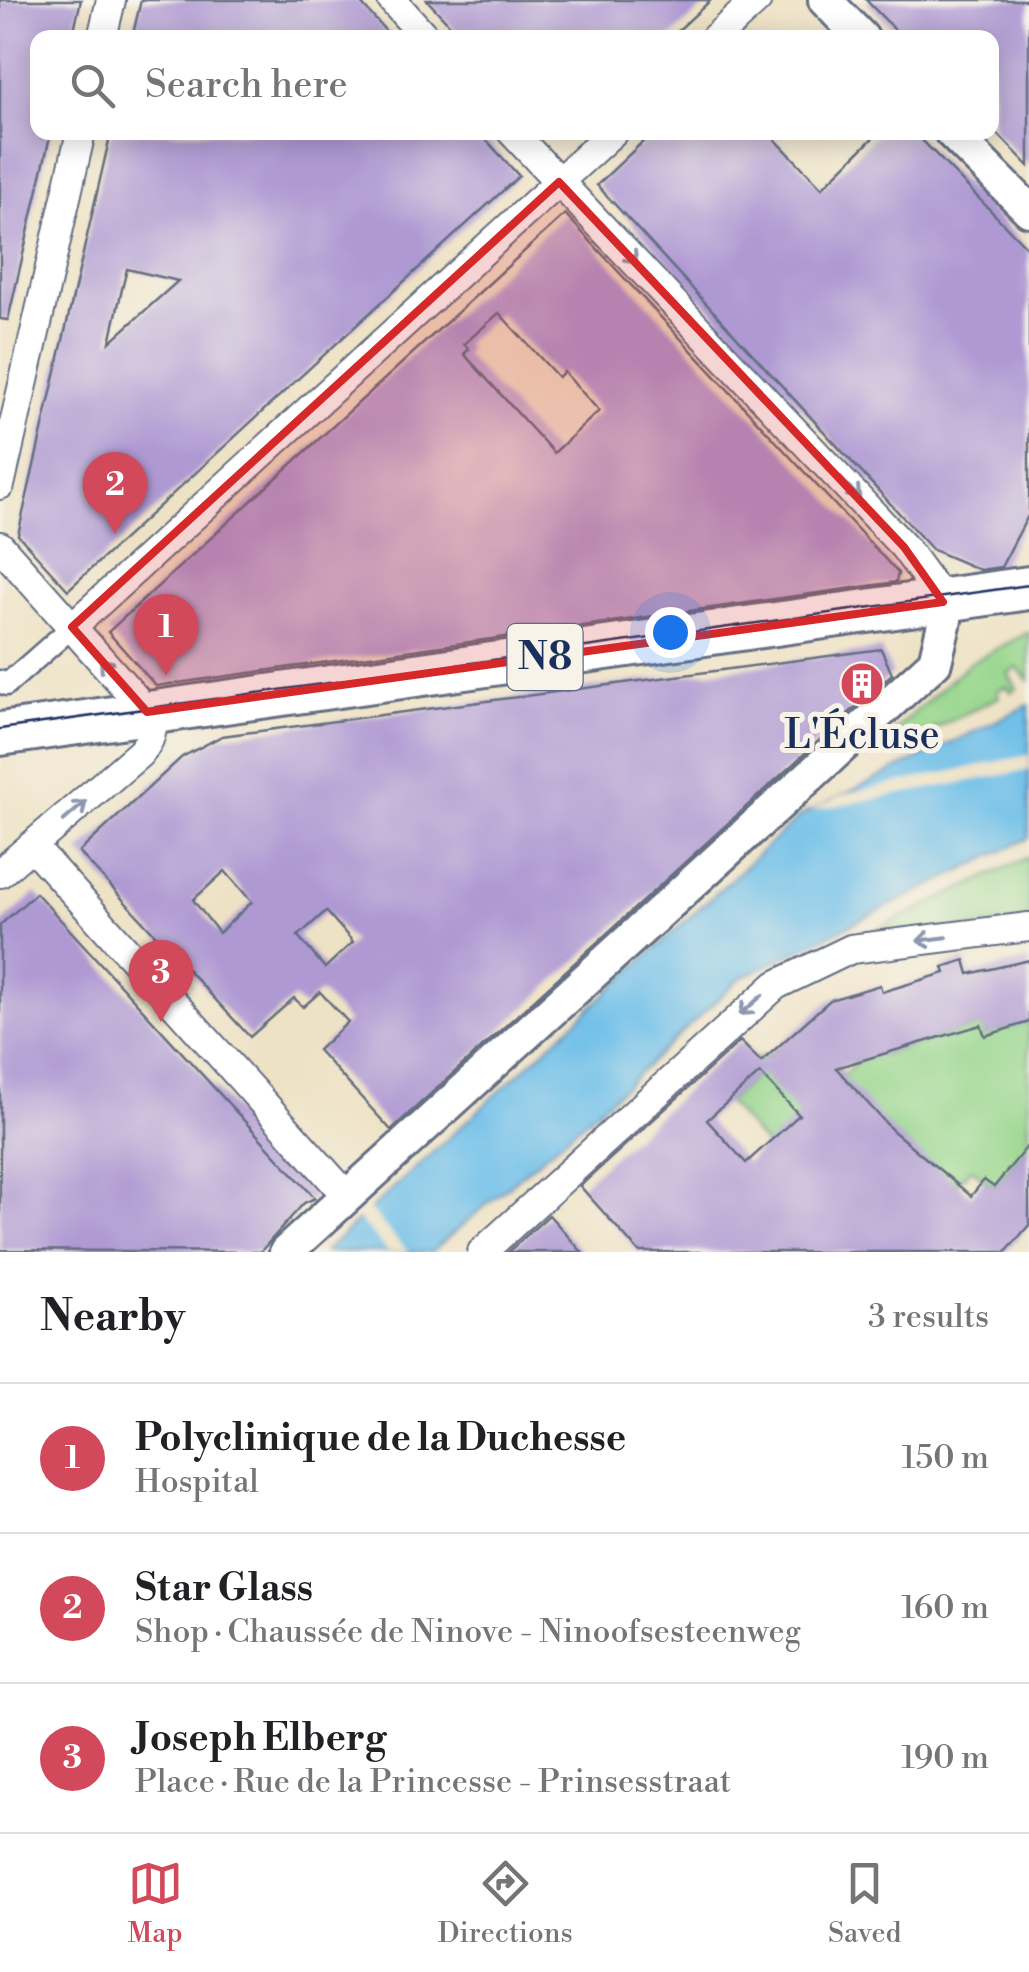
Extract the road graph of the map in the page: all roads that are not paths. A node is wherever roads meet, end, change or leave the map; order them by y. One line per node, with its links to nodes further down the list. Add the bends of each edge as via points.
1 (111, 0): 5 (street)
2 (392, 0): 6 (street)
3 (757, 0): 7 (street)
4 (824, 0): 8 (street)
5 (104, 30)
6 (419, 30)
7 (724, 30)
8 (854, 30)
9 (79, 140): 15 (street)
10 (520, 140): 13 (street)
11 (604, 140): 13 (street)
12 (959, 140): 14 (street)
13 (559, 182): 18 (street, one-way to 18, via 904,546); 19 (street)
14 (1029, 210)
15 (1, 478)
16 (0, 546): 19 (street)
17 (1021, 593): 18 (main road, N8)
18 (944, 611): 21 (main road, N8); 26 (street, via 935,662)
19 (72, 627): 20 (street, via 6,685); 21 (street, one-way to 19)
20 (0, 681)
21 (149, 718): 22 (main road, N8); 23 (street, one-way to 21, via 140,753 152,736)
22 (16, 731)
23 (33, 847): 24 (street); 26 (street)
24 (0, 874)
25 (1029, 927): 28 (street, one-way to 28, via 851,949 776,985)
26 (347, 1196): 27 (street)
27 (286, 1252)
28 (482, 1252)

